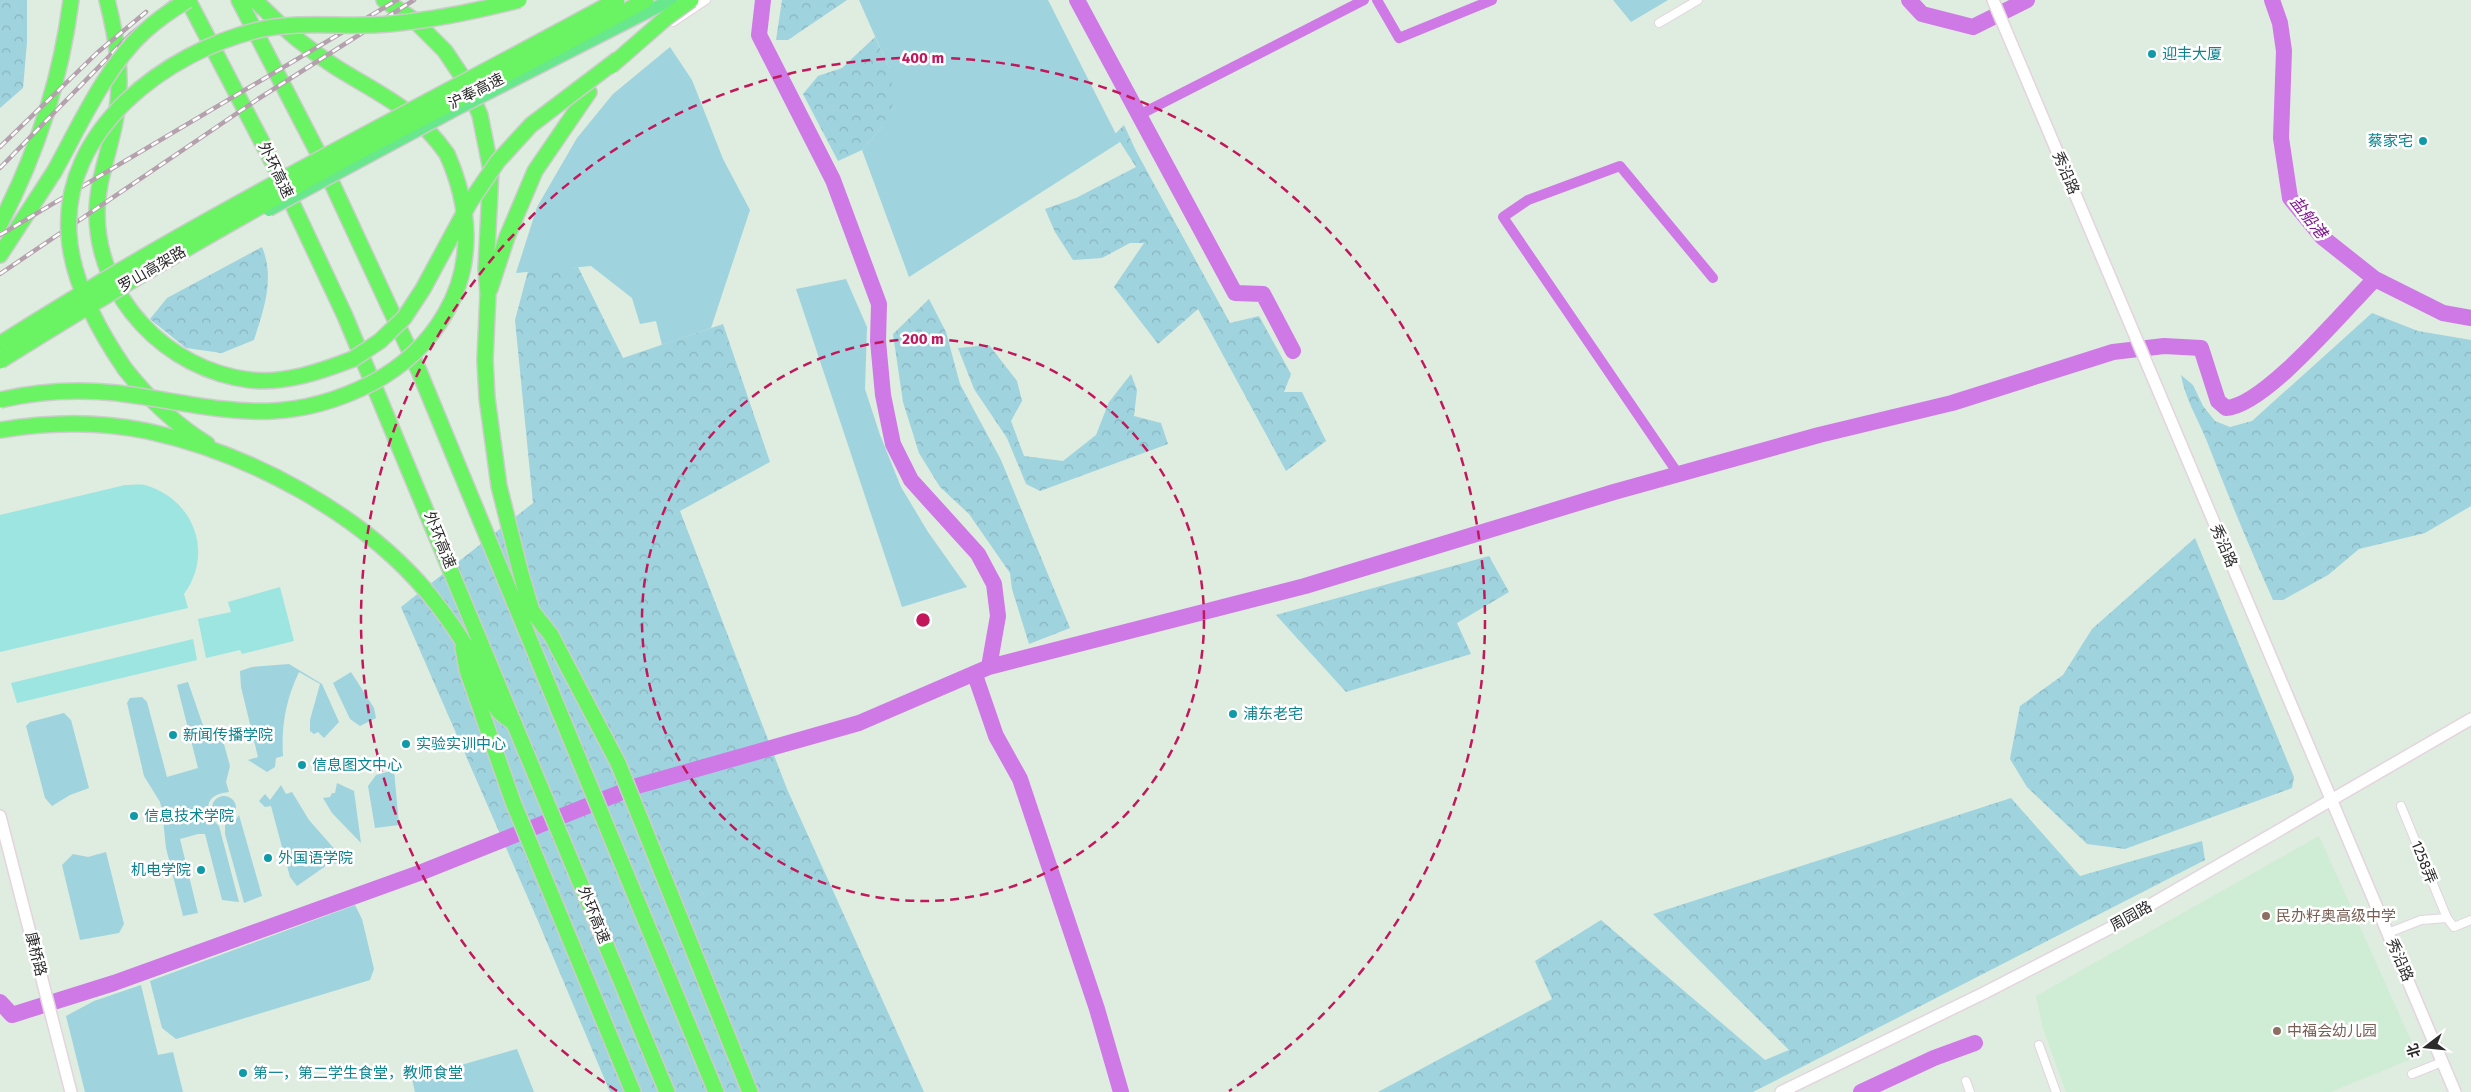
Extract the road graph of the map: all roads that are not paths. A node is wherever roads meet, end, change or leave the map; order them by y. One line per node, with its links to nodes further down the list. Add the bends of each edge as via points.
1 (71, 0): 19 (highway, via 58,74 48,108 23,177)
2 (107, 0): 17 (highway, bridge, via 118,50 120,80 116,116 100,180 97,214 111,276 127,307 153,337 181,358 212,371 251,380 289,378 323,371 353,359 380,341 404,318 470,202 498,161 531,125)
3 (188, 0): 20 (highway, bridge, via 143,32 121,60); 33 (highway, 外环高速, via 277,171 345,316)
4 (239, 0): 31 (highway, via 317,151 386,297)
5 (255, 0): 26 (highway, bridge, via 313,52 411,113 447,154 465,208 466,243 461,275 448,309 429,337 378,380 313,405 255,412 216,410 82,391)
6 (384, 0): 21 (highway, via 414,20 445,51 465,81 480,115 491,178 486,269)
7 (519, 0): 28 (highway, bridge, via 389,24 297,25 259,30 222,41 161,72 131,96 104,126 83,159 70,197 68,236 77,273 94,318 125,370 143,392 178,422)
8 (604, 0): 22 (main road, via 217,208)
9 (617, 0): 18 (highway, 沪奉高速, bridge)
10 (645, 0): 13 (street, via 664,28); 18 (highway, 沪奉高速, bridge)
11 (671, 0): 25 (main road, bridge, via 456,109 221,236)
12 (690, 0): 17 (highway, bridge)
13 (706, 0)
14 (1698, 0): 16 (street)
15 (1993, 0): 34 (main road, 秀沿路)
16 (1659, 23)
17 (618, 59): 21 (highway, bridge, via 575,110 534,171)
18 (302, 175): 23 (highway, 罗山高架路, bridge, via 84,290); 24 (highway, 罗山高架路, bridge)
19 (0, 224)
20 (0, 255)
21 (488, 293): 29 (highway, via 485,360 491,439 509,533)
22 (0, 337)
23 (0, 344)
24 (0, 361)
25 (0, 368)
26 (0, 400)
27 (0, 430): 28 (highway, via 57,424 118,427 179,439)
28 (228, 456): 30 (highway, via 312,497 364,531 410,573)
29 (532, 610): 31 (highway); 48 (highway, via 551,635 618,763)
30 (461, 637): 33 (highway, via 498,710); 45 (highway, via 467,670 513,802)
31 (530, 641): 47 (highway)
32 (2471, 719): 34 (main road, 周园路)
33 (516, 725): 46 (highway, 外环高速)
34 (2332, 800): 39 (main road, 秀沿路); 49 (main road, 周园路, via 2112,927)
35 (2401, 806): 37 (street, 1258弄)
36 (0, 816): 44 (main road, 康桥路)
37 (2447, 918): 38 (street, via 2454,926); 39 (street, via 2422,920)
38 (2471, 920)
39 (2388, 933): 41 (main road, 秀沿路)
40 (2039, 1045): 51 (street)
41 (2442, 1062): 42 (street); 52 (main road, 秀沿路)
42 (2412, 1074)
43 (1966, 1081): 50 (street)
44 (71, 1092)
45 (633, 1092)
46 (667, 1092)
47 (716, 1092)
48 (750, 1092)
49 (1781, 1092)
50 (1970, 1092)
51 (2056, 1092)
52 (2455, 1092)

